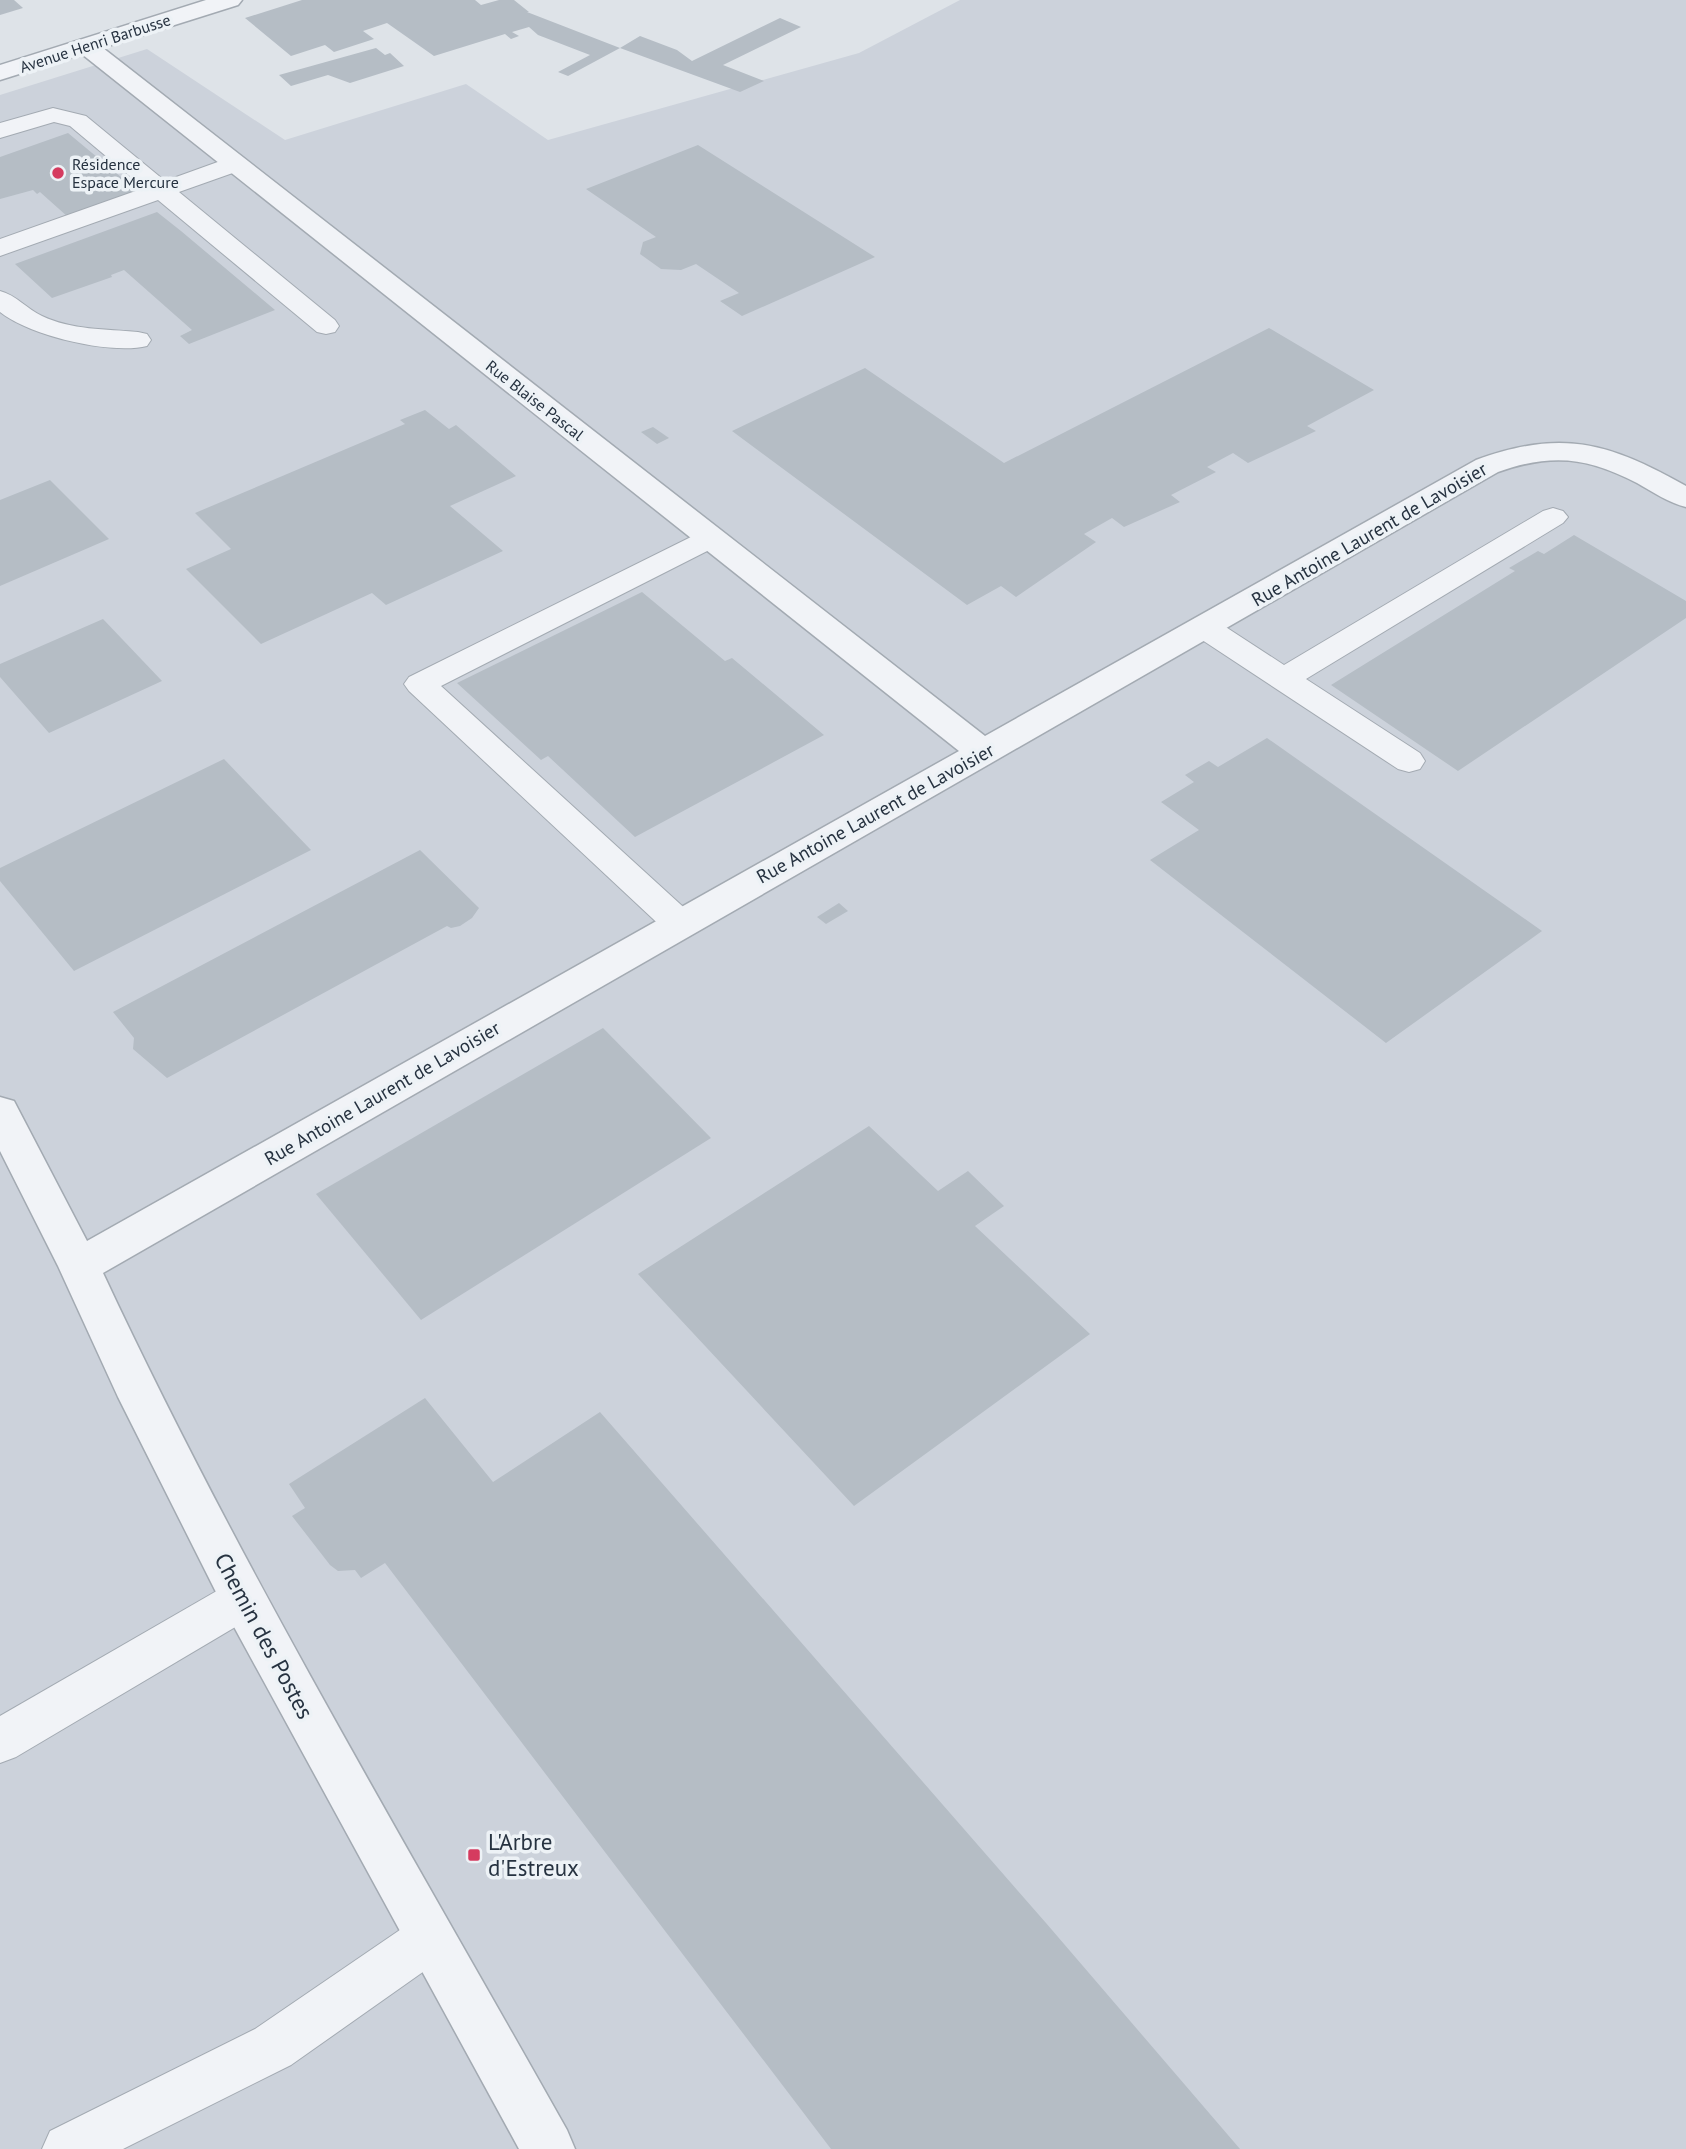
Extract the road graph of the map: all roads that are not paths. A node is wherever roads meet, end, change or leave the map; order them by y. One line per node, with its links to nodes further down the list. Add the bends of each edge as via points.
1 (230, 0): 2 (street, Avenue Henri Barbusse)
2 (86, 46): 3 (street, Avenue Henri Barbusse); 5 (street, Rue Blaise Pascal)
3 (0, 73)
4 (0, 131): 6 (lane, via 42,117 71,118)
5 (235, 164): 6 (lane); 13 (street, Rue Blaise Pascal)
6 (163, 190): 7 (lane); 9 (lane)
7 (0, 248)
8 (0, 299): 10 (lane, via 19,316 47,329)
9 (326, 326)
10 (138, 340)
11 (1686, 498): 14 (street, Rue Antoine Laurent de Lavoisier, via 1603,457 1561,450 1520,453 1487,466)
12 (1553, 517): 15 (lane)
13 (711, 538): 16 (street, Rue Blaise Pascal); 18 (lane, via 420,684)
14 (1204, 627): 15 (lane); 16 (street, Rue Antoine Laurent de Lavoisier)
15 (1284, 679): 17 (lane)
16 (984, 753): 18 (street, Rue Antoine Laurent de Lavoisier)
17 (1409, 761)
18 (679, 923): 20 (street, Rue Antoine Laurent de Lavoisier)
19 (0, 1112): 20 (street, Chemin des Postes)
20 (79, 1266): 21 (street, Chemin des Postes, via 133,1384)
21 (243, 1600): 22 (lane); 23 (street, Chemin des Postes)
22 (0, 1741)
23 (430, 1938): 24 (lane, via 273,2047); 25 (street, Chemin des Postes)
24 (75, 2147)
25 (548, 2149)

